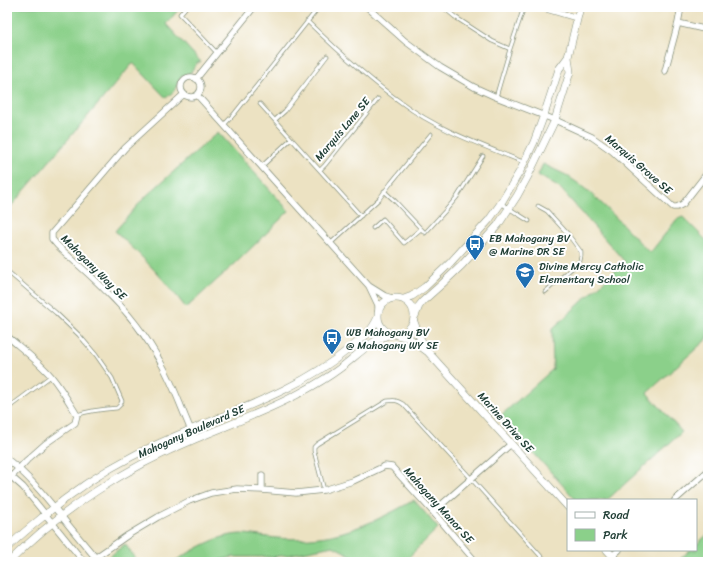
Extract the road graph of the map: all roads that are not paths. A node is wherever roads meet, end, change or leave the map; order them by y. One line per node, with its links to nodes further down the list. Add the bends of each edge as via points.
1 (186, 7): 15 (lane, via 180,14)
2 (254, 7): 15 (street)
3 (319, 7): 11 (lane)
4 (367, 7): 22 (street, Marquis Grove SE, via 405,41 440,67)
5 (443, 7): 14 (lane, via 492,41)
6 (524, 7): 14 (lane)
7 (540, 7): 10 (street)
8 (580, 7): 10 (street)
9 (682, 7): 12 (street)
10 (577, 18): 17 (street)
11 (307, 21): 28 (lane); 32 (lane, via 367,76 403,104 430,121)
12 (678, 23): 13 (street); 18 (street)
13 (708, 30)
14 (510, 49): 22 (lane)
15 (217, 53): 19 (street)
16 (327, 56): 26 (lane)
17 (568, 57): 25 (street, via 559,69); 27 (street, via 570,72)
18 (665, 71)
19 (196, 79): 20 (street, via 185,80 182,85); 21 (street, via 201,87)
20 (184, 94): 21 (street, via 189,97); 60 (street, Mahogany Way SE, via 125,148 52,233 52,239 107,291 142,334 170,380)
21 (197, 95): 28 (street)
22 (496, 97): 25 (street, Marquis Grove SE)
23 (378, 100): 34 (lane, Marquis Lane SE)
24 (260, 104): 26 (lane, Marquis Lane SE)
25 (544, 115): 27 (street, Marquis Grove SE); 32 (street)
26 (275, 120): 30 (lane, Marquis Lane SE)
27 (555, 120): 35 (street, Marquis Grove SE, via 592,137 612,151 673,207 683,204); 39 (street, via 528,176)
28 (224, 125): 33 (street)
29 (431, 134): 36 (lane)
30 (291, 139): 33 (lane); 34 (lane, Marquis Lane SE)
31 (483, 156): 43 (lane, via 446,210 425,233)
32 (524, 163): 37 (street)
33 (261, 167): 44 (street)
34 (320, 170): 40 (lane, Marquis Lane SE)
35 (708, 172)
36 (384, 191): 40 (lane); 43 (lane)
37 (501, 203): 39 (lane); 49 (street, via 489,220 440,273 425,287)
38 (538, 206): 47 (lane, via 552,216 581,252 580,261)
39 (509, 208): 41 (lane); 51 (street, via 498,225 462,265 423,301)
40 (361, 216): 44 (lane)
41 (529, 221)
42 (372, 228): 43 (lane, via 382,219 404,243)
43 (421, 229)
44 (330, 243): 46 (street)
45 (7, 271): 59 (lane, via 79,335 112,378 122,400 120,405 117,408)
46 (369, 286): 48 (street); 50 (street, via 378,305)
47 (545, 292)
48 (392, 298): 49 (street); 50 (street, via 381,305)
49 (404, 299): 51 (street, via 412,306)
50 (378, 314): 52 (street, via 380,326); 60 (street, Mahogany Boulevard SE, via 369,333 337,359 302,381 275,395)
51 (414, 319): 52 (street, via 407,331); 54 (street, Marine Drive SE)
52 (394, 334): 54 (street, Marine Drive SE, via 409,338); 61 (street, Mahogany Boulevard SE, via 375,341 338,370 301,393)
53 (7, 336): 55 (street)
54 (428, 352): 62 (street, Marine Drive SE)
55 (51, 376): 57 (lane); 59 (street)
56 (7, 401): 57 (lane)
57 (12, 405): 58 (lane)
58 (7, 410)
59 (77, 415): 64 (street, via 75,423 45,444)
60 (191, 429): 61 (street, Mahogany Way SE); 72 (street, Mahogany Boulevard SE, via 111,468)
61 (195, 439): 76 (street, Mahogany Boulevard SE, via 118,478)
62 (511, 444): 68 (street); 73 (street, Marine Drive SE)
63 (7, 459): 64 (street)
64 (19, 468): 66 (street); 72 (street)
65 (708, 471): 71 (street)
66 (9, 474): 75 (street)
67 (262, 475): 69 (street)
68 (471, 478): 70 (lane, via 403,404 393,400 387,401 314,447); 74 (street); 87 (lane)
69 (262, 490): 70 (street, Mahogany Manor SE, via 296,493); 82 (street, Mahogany Manor SE, via 237,489 211,493 189,501 158,517)
70 (324, 490): 74 (street, Mahogany Manor SE, via 353,481 385,466 392,467)
71 (676, 499)
72 (54, 506): 75 (street, Mahogany Boulevard SE); 76 (street)
73 (567, 506)
74 (433, 512): 83 (street, Mahogany Manor SE)
75 (45, 514): 77 (street); 78 (street, Mahogany Boulevard SE)
76 (61, 516): 77 (street, Mahogany Boulevard SE); 82 (street)
77 (52, 523): 84 (street, Mahogany Boulevard SE); 85 (street)
78 (7, 548)
79 (608, 551): 81 (street)
80 (618, 551): 81 (street)
81 (612, 556): 88 (lane); 89 (street)
82 (95, 557): 86 (street, Mahogany Manor SE)
83 (473, 561)
84 (9, 562)
85 (84, 562)
86 (89, 562)
87 (546, 562)
88 (606, 562)
89 (618, 562)

